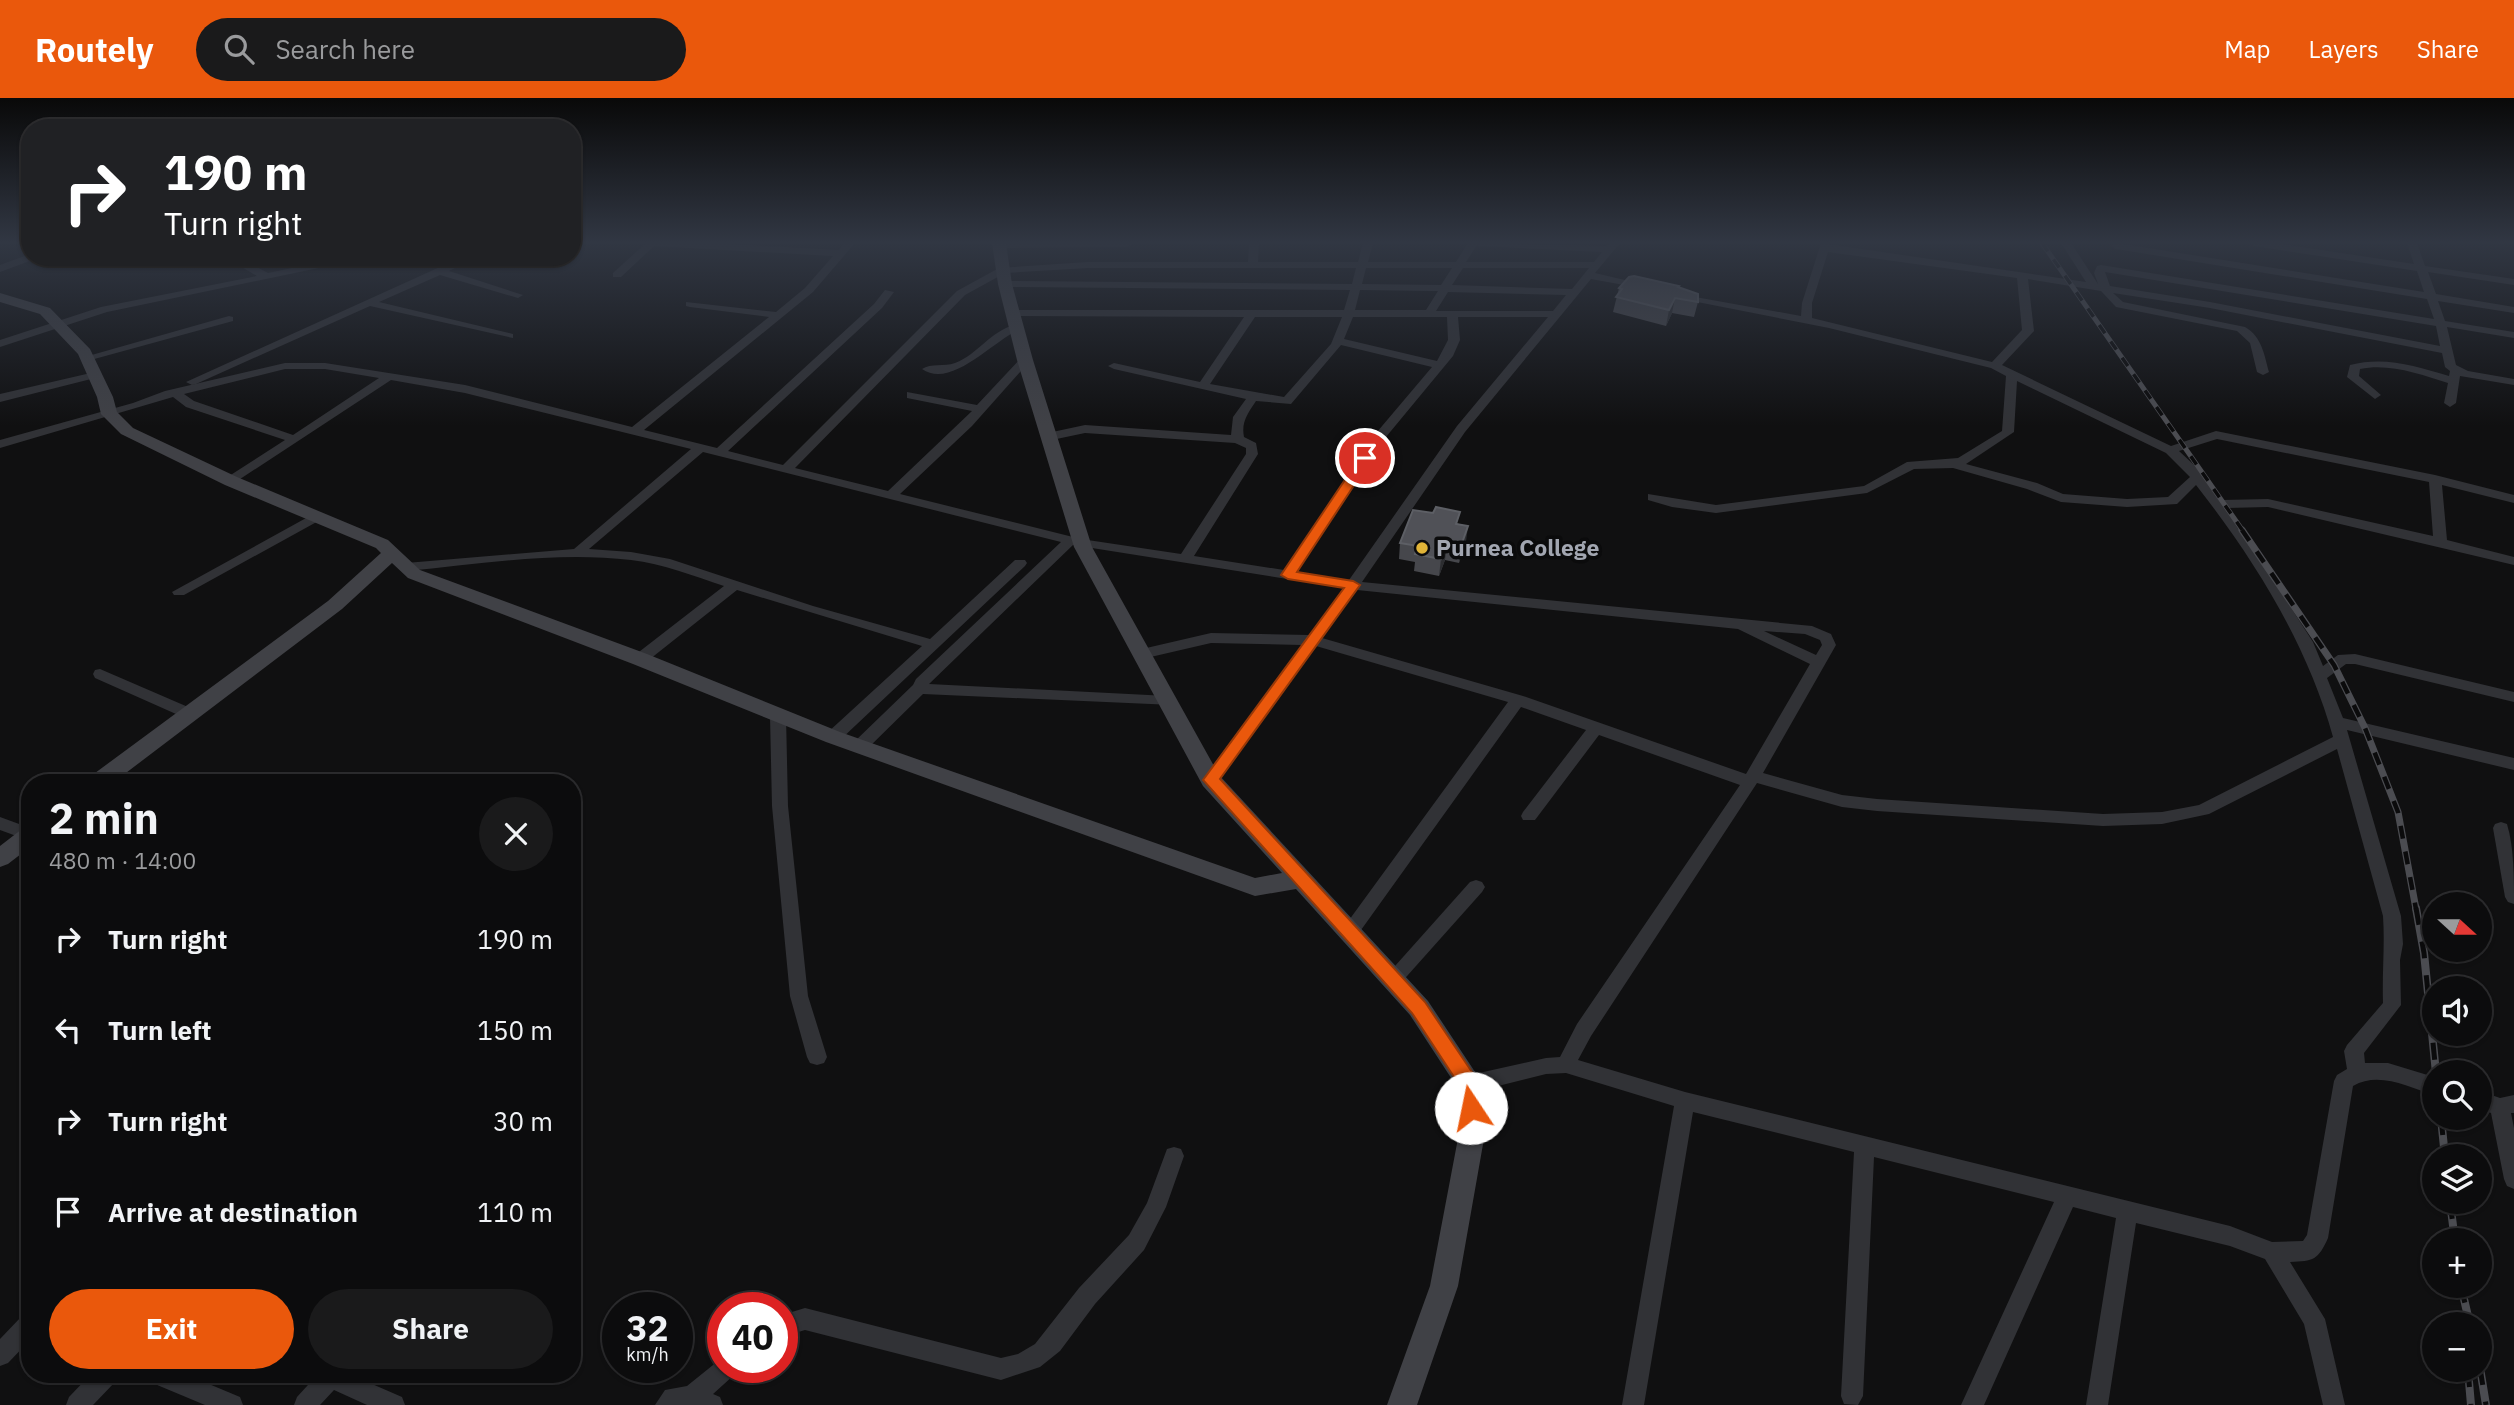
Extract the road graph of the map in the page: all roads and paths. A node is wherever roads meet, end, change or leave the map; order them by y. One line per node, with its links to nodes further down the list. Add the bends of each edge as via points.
1 (22, 304): 30 (street, via 45,312)
2 (130, 304): 30 (street)
3 (368, 304): 51 (street)
4 (374, 304): 32 (street)
5 (690, 304): 24 (street)
6 (791, 304): 24 (street)
7 (880, 304): 64 (street)
8 (950, 304): 66 (street)
9 (1012, 304): 27 (street)
10 (1352, 304): 22 (street)
11 (1435, 304): 20 (street)
12 (1566, 304): 23 (street)
13 (1725, 304): 28 (street)
14 (1807, 304): 28 (street)
15 (2025, 304): 39 (street, via 2028,331)
16 (2118, 304): 42 (street, via 2248,332)
17 (2192, 304): 35 (street)
18 (2323, 304): 29 (street)
19 (2434, 304): 29 (street)
20 (1430, 312): 21 (street); 22 (street)
21 (1452, 312): 23 (street); 37 (street, via 1454,340)
22 (1349, 313): 25 (street); 33 (street)
23 (1557, 314): 85 (street, via 1461,429)
24 (776, 315): 57 (street)
25 (1251, 315): 27 (street); 47 (street)
26 (229, 319): 40 (street)
27 (1016, 320): 36 (street); 41 (street, via 959,368)
28 (1806, 320): 39 (street)
29 (2441, 324): 31 (street); 35 (street)
30 (59, 326): 34 (street); 40 (street)
31 (2514, 335)
32 (509, 336)
33 (1338, 341): 37 (street); 52 (street, via 1292,398)
34 (0, 344)
35 (2445, 350): 45 (street)
36 (1025, 360): 55 (street); 58 (street)
37 (1440, 365): 82 (street, via 1381,435)
38 (1114, 366): 47 (street)
39 (1995, 366): 43 (street)
40 (91, 367): 53 (street); 56 (street)
41 (928, 369)
42 (2263, 372)
43 (2012, 374): 62 (street); 65 (street, via 2008,432)
44 (390, 376): 48 (street, via 325,366 285,366); 57 (street, via 465,389); 59 (street)
45 (2454, 376): 46 (street); 50 (street, via 2395,365 2354,367 2353,377); 54 (street)
46 (2514, 382)
47 (1203, 386): 52 (street)
48 (176, 394): 51 (street); 59 (street, via 190,404)
49 (911, 395): 55 (street)
50 (2375, 395)
51 (160, 397): 56 (street)
52 (1253, 397): 60 (street, via 1237,419)
53 (0, 398)
54 (2451, 402)
55 (978, 409): 70 (street)
56 (100, 417): 63 (street); 69 (street)
57 (634, 432): 61 (street)
58 (1047, 437): 60 (street, via 1085,429); 75 (street)
59 (294, 439): 69 (street)
60 (1238, 439): 78 (street, via 1252,446 1252,454)
61 (699, 449): 64 (street); 77 (street)
62 (2171, 450): 67 (street); 68 (street, via 2216,435)
63 (1, 453)
64 (718, 453): 66 (street)
65 (1952, 464): 67 (street, via 2061,498 2127,503 2172,500); 71 (street, via 1912,465 1867,489 1732,508 1700,508)
66 (785, 470): 70 (street)
67 (2197, 477): 73 (street)
68 (2435, 479): 72 (street); 76 (street)
69 (230, 481): 74 (street)
70 (891, 495): 75 (street)
71 (1653, 497)
72 (2514, 499)
73 (2218, 504): 76 (street, via 2268,503); 94 (street, via 2306,642)
74 (317, 516): 81 (street, via 382,544); 86 (street)
75 (1076, 541): 78 (street); 90 (street); 95 (street)
76 (2440, 542): 79 (street)
77 (579, 551): 81 (street); 84 (street, via 665,562)
78 (1185, 559): 82 (street)
79 (2514, 561)
80 (1020, 562): 89 (street)
81 (404, 565): 83 (street); 83 (street); 91 (street)
82 (1288, 575): 85 (street)
83 (362, 582): 99 (street)
84 (735, 584): 89 (street); 91 (street)
85 (1353, 585): 87 (street); 88 (street)
86 (179, 592)
87 (1738, 624): 92 (street); 92 (street, via 1807,629 1826,637 1829,645)
88 (1312, 640): 90 (street, via 1211,638); 97 (street); 109 (street)
89 (932, 644): 103 (street)
90 (1142, 654): 98 (street)
91 (640, 659): 100 (street)
92 (1818, 662): 108 (street)
93 (100, 674): 99 (street)
94 (2318, 677): 96 (street, via 2343,659 2355,659); 101 (street)
95 (920, 687): 98 (street); 105 (street)
96 (2514, 697)
97 (1518, 700): 102 (street); 119 (street)
98 (1168, 701): 109 (street)
99 (190, 714): 107 (street)
100 (778, 716): 103 (street); 121 (street, via 780,806 799,996)
101 (2337, 722): 104 (street); 106 (street)
102 (1595, 729): 108 (street); 110 (street)
103 (833, 737): 105 (street)
104 (2341, 740): 108 (street, via 2203,810 2162,818 2103,820 1877,805); 123 (street, via 2392,916 2395,944 2392,1004 2354,1051)
105 (859, 747): 116 (street, via 1255,887)
106 (2514, 764)
107 (110, 774)
108 (1752, 779): 122 (street, via 1584,1030)
109 (1211, 780): 116 (street)
110 (1529, 816)
111 (0, 823): 113 (street)
112 (2501, 828): 118 (street)
113 (21, 831)
114 (21, 842): 115 (street)
115 (0, 858)
116 (1302, 879): 119 (street)
117 (1476, 887): 120 (street)
118 (2514, 897)
119 (1350, 932): 120 (street)
120 (1393, 980): 125 (street, via 1419,1008)
121 (817, 1057)
122 (1566, 1065): 125 (street); 126 (street)
123 (2357, 1072): 124 (street, via 2379,1069); 133 (street, via 2344,1081 2316,1238 2309,1251)
124 (2422, 1082)
125 (1470, 1084): 149 (street, via 1472,1133 1444,1286)
126 (1685, 1101): 128 (street); 150 (street)
127 (2507, 1106): 130 (street)
128 (1864, 1146): 131 (street); 142 (street)
129 (1174, 1156): 134 (street, via 1157,1206 1130,1251 1087,1296 1052,1344 1025,1365 1001,1369 805,1319)
130 (2514, 1179)
131 (2067, 1197): 132 (street); 151 (street)
132 (2128, 1210): 133 (street, via 2230,1236); 152 (street)
133 (2272, 1252): 153 (street, via 2314,1319)
134 (798, 1321)
135 (21, 1333): 136 (street)
136 (0, 1354)
137 (98, 1383): 144 (street)
138 (179, 1383): 145 (street)
139 (325, 1383): 146 (street)
140 (347, 1383): 147 (street)
141 (715, 1383): 143 (street)
142 (1852, 1396)
143 (702, 1401): 148 (street, via 673,1398)
144 (77, 1405)
145 (232, 1405)
146 (305, 1405)
147 (394, 1405)
148 (666, 1405)
149 (1402, 1405)
150 (1633, 1405)
151 (1972, 1405)
152 (2097, 1405)
153 (2334, 1405)

